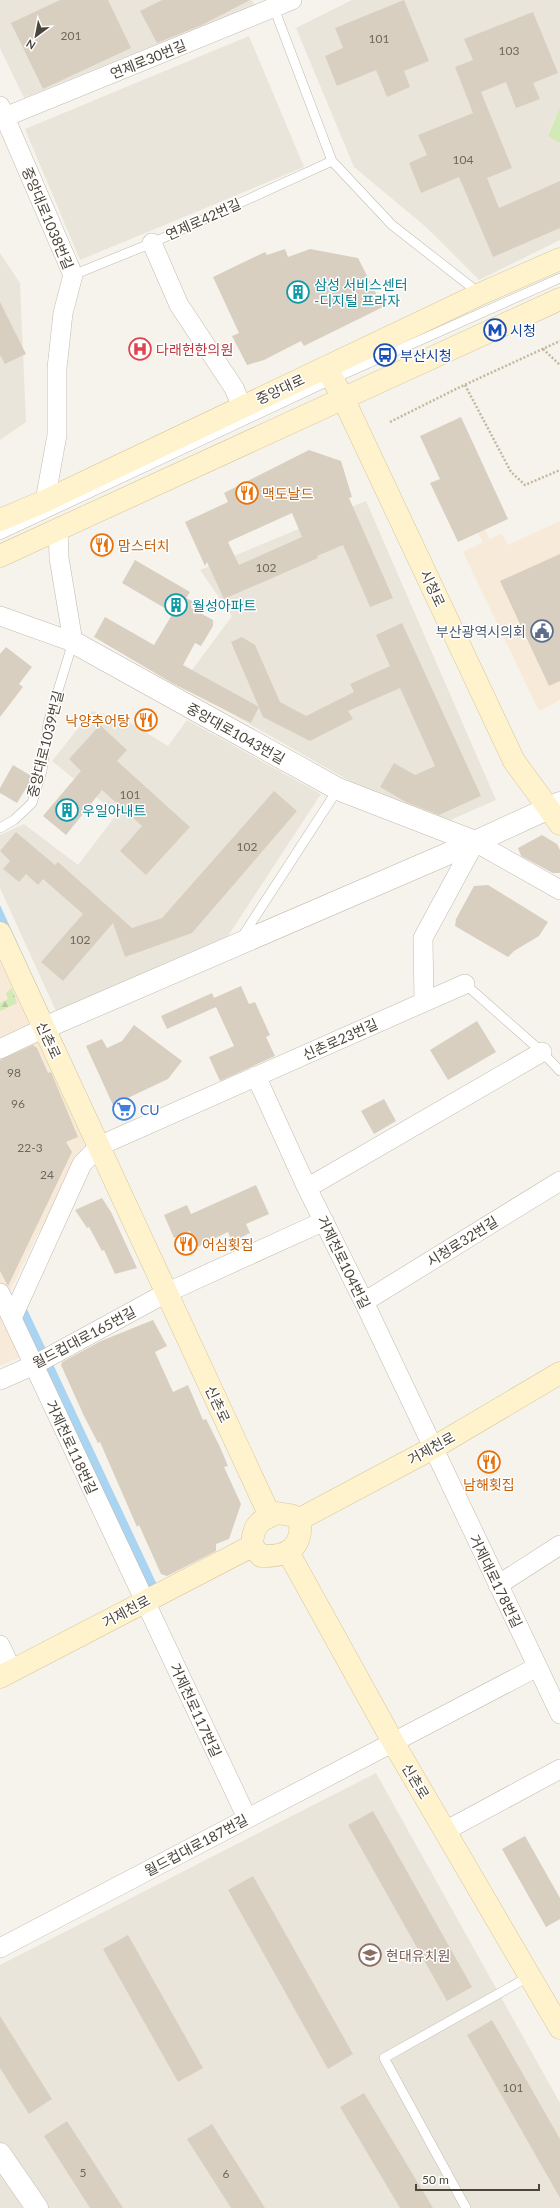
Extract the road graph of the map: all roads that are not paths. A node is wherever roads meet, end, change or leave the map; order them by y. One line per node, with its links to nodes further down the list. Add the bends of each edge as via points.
1 (292, 0): 2 (street, 연제로30번길)
2 (272, 4): 3 (street, 연제로30번길); 4 (lane)
3 (2, 114): 7 (street, 중앙대로1038번길)
4 (332, 161): 5 (lane, 연제로42번길); 9 (lane, via 392,225)
5 (152, 242): 7 (lane, 연제로42번길); 12 (street, via 179,305 234,388)
6 (560, 259): 9 (main road, 중앙대로)
7 (73, 275): 13 (street, 중앙대로1038번길, via 63,313 57,368 57,435)
8 (560, 278): 11 (lane)
9 (480, 294): 11 (main road, 중앙대로)
10 (560, 299): 11 (main road, 중앙대로)
11 (334, 381): 12 (main road, 중앙대로); 15 (main road, 중앙대로); 16 (lane); 21 (main road, 시청로, via 514,761)
12 (242, 407): 13 (main road, 중앙대로)
13 (45, 501): 14 (main road, 중앙대로)
14 (0, 520)
15 (58, 529): 17 (main road, 중앙대로); 19 (street, 중앙대로1039번길, via 59,558)
16 (0, 535)
17 (0, 556)
18 (0, 616): 19 (street, 중앙대로1043번길)
19 (73, 642): 20 (street, 중앙대로1043번길); 22 (lane, 중앙대로1039번길, via 48,723 42,771 32,803 14,820)
20 (338, 789): 23 (street, 중앙대로1043번길); 26 (lane)
21 (556, 812): 23 (street)
22 (0, 828)
23 (476, 842): 24 (street, 중앙대로1043번길); 26 (street); 28 (street, via 423,938)
24 (560, 890)
25 (0, 933): 29 (main road, 신촌로)
26 (238, 944): 29 (street)
27 (465, 984): 28 (street, 신촌로23번길); 31 (lane, 신촌로23번길)
28 (424, 1002): 33 (street, 신촌로23번길)
29 (44, 1028): 30 (street); 34 (main road, 신촌로)
30 (0, 1048)
31 (542, 1052): 32 (lane, 신촌로23번길); 36 (street)
32 (560, 1071)
33 (256, 1076): 34 (street, 신촌로23번길); 36 (street, 거제천로104번길)
34 (99, 1146): 39 (main road, 신촌로); 41 (street, via 82,1164)
35 (560, 1181): 40 (street, 시청로32번길)
36 (307, 1188): 37 (street, 거제천로104번길)
37 (324, 1221): 39 (street); 40 (street, 거제천로104번길)
38 (0, 1293): 41 (street, 거제천로118번길)
39 (166, 1293): 42 (street, 월드컵대로165번길); 46 (main road, 신촌로)
40 (364, 1302): 45 (street, 거제천로104번길)
41 (12, 1318): 42 (street, 거제천로118번길)
42 (34, 1365): 44 (street, 월드컵대로165번길); 52 (street, 거제천로118번길)
43 (560, 1373): 45 (main road, 거제천로)
44 (0, 1380)
45 (432, 1448): 47 (main road, 거제천로); 51 (street, 거제대로178번길)
46 (270, 1516): 47 (main road, via 277,1513); 49 (main road, via 261,1520 252,1531)
47 (300, 1519): 50 (main road, via 302,1531 297,1544)
48 (560, 1545): 51 (street)
49 (252, 1546): 50 (main road, via 261,1556 276,1557); 52 (main road, 거제천로)
50 (288, 1552): 57 (main road, 신촌로)
51 (498, 1585): 54 (street, 거제대로178번길)
52 (144, 1601): 55 (main road, 거제천로); 59 (street, 거제천로117번길)
53 (0, 1645): 55 (street)
54 (537, 1667): 56 (street, 거제대로178번길); 57 (street, 월드컵대로187번길)
55 (6, 1674)
56 (560, 1714)
57 (393, 1742): 59 (street, 월드컵대로187번길); 60 (main road, 신촌로)
58 (560, 1769): 60 (street)
59 (247, 1818): 61 (street, 월드컵대로187번길)
60 (445, 1831): 62 (main road, 신촌로)
61 (0, 1948)
62 (530, 1976): 63 (main road, 신촌로); 67 (lane, via 384,2058)
63 (554, 2004): 64 (main road, 신촌로)
64 (560, 2028)
65 (0, 2154): 66 (street)
66 (36, 2208)
67 (466, 2208)

